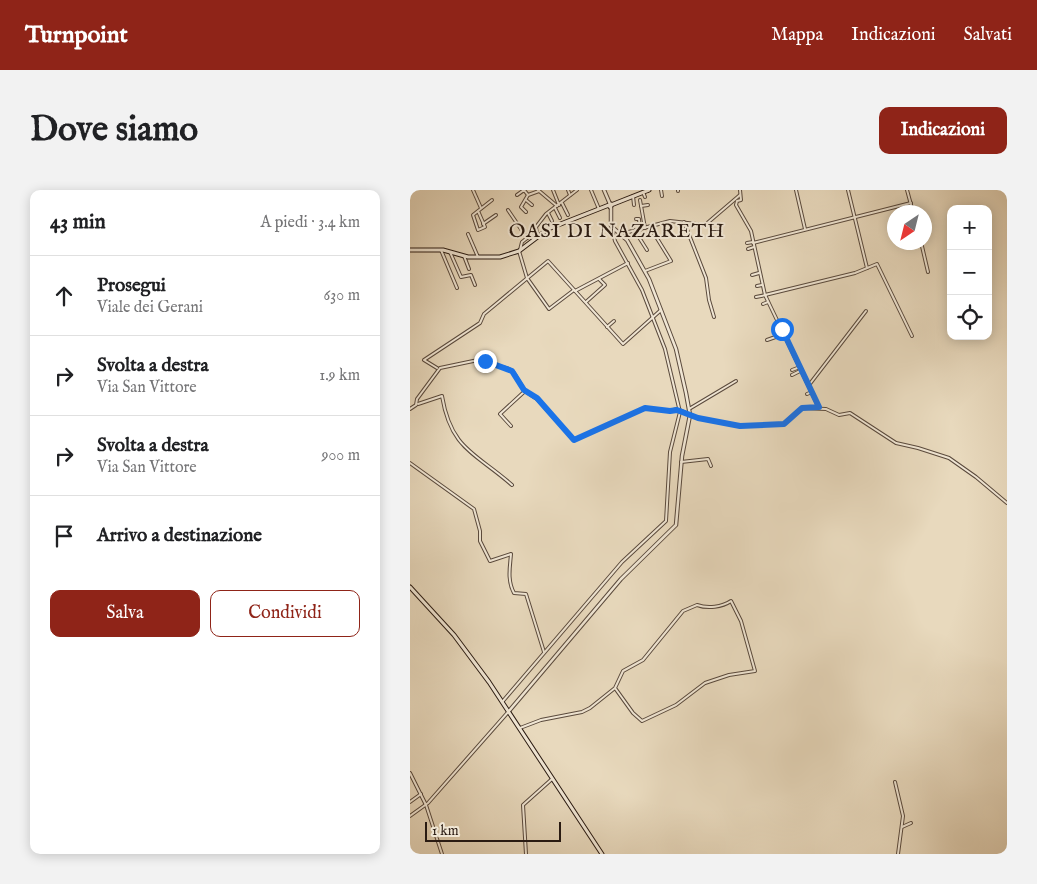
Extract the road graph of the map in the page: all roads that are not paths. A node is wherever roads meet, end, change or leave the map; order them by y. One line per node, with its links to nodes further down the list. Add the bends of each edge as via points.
1 (473, 190): 32 (street)
2 (538, 190): 17 (street); 27 (street)
3 (553, 190): 27 (street)
4 (568, 190): 18 (street)
5 (577, 190): 18 (street)
6 (592, 190): 33 (street)
7 (604, 190): 29 (street)
8 (648, 190): 13 (main road)
9 (661, 190): 20 (street)
10 (796, 190): 52 (street)
11 (848, 190): 40 (street)
12 (908, 190): 25 (street)
13 (643, 192): 19 (main road); 21 (street)
14 (740, 192): 15 (street); 44 (street, via 706,225); 46 (street, via 742,200 736,204)
15 (736, 193)
16 (517, 195): 17 (street, via 524,190)
17 (528, 195): 23 (street)
18 (570, 196): 27 (street)
19 (633, 196): 29 (main road); 30 (street)
20 (662, 196)
21 (645, 197)
22 (492, 200): 32 (street)
23 (526, 200): 26 (street); 36 (street, via 521,207)
24 (640, 200): 31 (street)
25 (911, 203): 40 (street)
26 (532, 205)
27 (558, 205): 37 (street); 39 (street); 41 (street)
28 (648, 205): 31 (street)
29 (610, 206): 33 (main road); 50 (street)
30 (634, 206)
31 (641, 206): 48 (street)
32 (481, 208): 35 (street)
33 (599, 209): 54 (main road)
34 (508, 210): 57 (street)
35 (478, 211): 45 (street); 45 (street, via 472,215 478,230 485,227)
36 (526, 212)
37 (548, 213): 43 (street); 54 (street, via 536,227)
38 (496, 215): 45 (street)
39 (568, 215)
40 (855, 217): 52 (street); 73 (street)
41 (560, 218)
42 (636, 219): 51 (street, via 639,219)
43 (552, 221)
44 (684, 222): 49 (street, via 670,221); 95 (street, via 706,278)
45 (483, 224)
46 (748, 225): 47 (street); 58 (street)
47 (743, 226)
48 (645, 228): 49 (street); 51 (street)
49 (650, 228): 75 (street, via 671,261)
50 (612, 229): 56 (street); 71 (street)
51 (640, 230): 53 (street)
52 (805, 230): 58 (street)
53 (636, 231): 56 (street); 64 (street)
54 (537, 232): 57 (street); 66 (main road)
55 (468, 234): 69 (street)
56 (620, 234): 75 (street)
57 (527, 238): 66 (street, via 520,243)
58 (753, 242): 59 (street); 61 (street)
59 (747, 243)
60 (748, 249): 61 (street)
61 (753, 249): 70 (street)
62 (410, 250): 63 (main road)
63 (441, 250): 67 (main road); 85 (street)
64 (647, 250)
65 (923, 250): 76 (street)
66 (519, 251): 69 (main road, via 491,258); 80 (street)
67 (450, 252): 68 (main road); 82 (street, via 461,277 471,275)
68 (464, 256): 69 (main road); 74 (street)
69 (478, 257)
70 (757, 262): 72 (street); 77 (street)
71 (628, 263): 81 (street); 96 (street)
72 (754, 263)
73 (867, 268): 87 (street); 102 (street, via 878,265)
74 (470, 269)
75 (645, 271): 93 (street)
76 (928, 272)
77 (759, 274): 78 (street); 79 (street); 83 (street)
78 (752, 275)
79 (755, 277)
80 (527, 278): 86 (street, via 549,262); 86 (street, via 550,309); 107 (street, via 484,314 480,323 424,360)
81 (598, 279): 86 (street); 91 (street, via 606,285)
82 (475, 285)
83 (762, 285): 84 (street); 87 (street)
84 (756, 286)
85 (457, 288)
86 (574, 290): 91 (street)
87 (766, 295): 88 (street); 90 (street)
88 (756, 298)
89 (763, 300): 90 (street)
90 (768, 300): 92 (street); 99 (street)
91 (586, 303): 98 (street)
92 (763, 304)
93 (661, 310): 96 (street); 120 (street, via 676,349)
94 (866, 311): 111 (street)
95 (714, 317)
96 (653, 319): 98 (street, via 624,344); 121 (street, via 665,350)
97 (614, 321): 98 (street)
98 (607, 327)
99 (782, 329): 100 (street); 101 (street)
100 (778, 330)
101 (784, 334): 103 (street); 104 (street)
102 (912, 336)
103 (767, 340)
104 (792, 350): 105 (street); 106 (street)
105 (788, 352)
106 (799, 366): 108 (street); 109 (street); 111 (street)
107 (438, 369): 112 (street, via 485,361 512,371); 116 (street)
108 (792, 370)
109 (792, 375)
110 (736, 381): 120 (street)
111 (809, 385): 113 (street)
112 (524, 390): 121 (street, via 537,398 574,440 645,408); 123 (street, via 500,414)
113 (812, 392): 114 (street); 118 (street)
114 (807, 394)
115 (814, 404): 117 (street)
116 (416, 405): 119 (street); 127 (street, via 442,396 449,424 462,445 479,462 494,469)
117 (814, 408): 118 (street); 122 (street, via 802,408 788,421 777,425 730,425)
118 (819, 408): 128 (street, via 853,414 896,443 949,458)
119 (410, 409)
120 (689, 409): 122 (street)
121 (679, 410): 122 (street); 130 (street, via 670,452 666,521 622,562)
122 (690, 415): 124 (street)
123 (511, 426)
124 (681, 462): 126 (street, via 708,459); 133 (street, via 676,525 621,579)
125 (410, 463): 130 (street, via 474,509 480,542 490,561 511,554 509,576 512,591 526,594)
126 (711, 466)
127 (512, 485)
128 (1007, 503)
129 (410, 587): 132 (main road, via 454,634)
130 (544, 652): 132 (street)
131 (615, 688): 131 (street, via 642,721 676,705 705,683 755,671 741,621 731,600 719,606 704,608 697,605 683,611 643,660 623,672); 134 (street, via 582,712)
132 (503, 701): 133 (main road)
133 (509, 711): 134 (main road); 140 (street)
134 (520, 728): 136 (main road)
135 (410, 773): 138 (street)
136 (550, 773): 145 (street, via 552,779 523,805); 146 (main road)
137 (895, 782): 143 (street, via 903,816)
138 (420, 794): 139 (street); 140 (street)
139 (410, 802)
140 (426, 804): 141 (street); 144 (street)
141 (410, 816)
142 (911, 824): 143 (street)
143 (902, 827): 147 (street)
144 (442, 854)
145 (526, 854)
146 (602, 854)
147 (898, 854)

